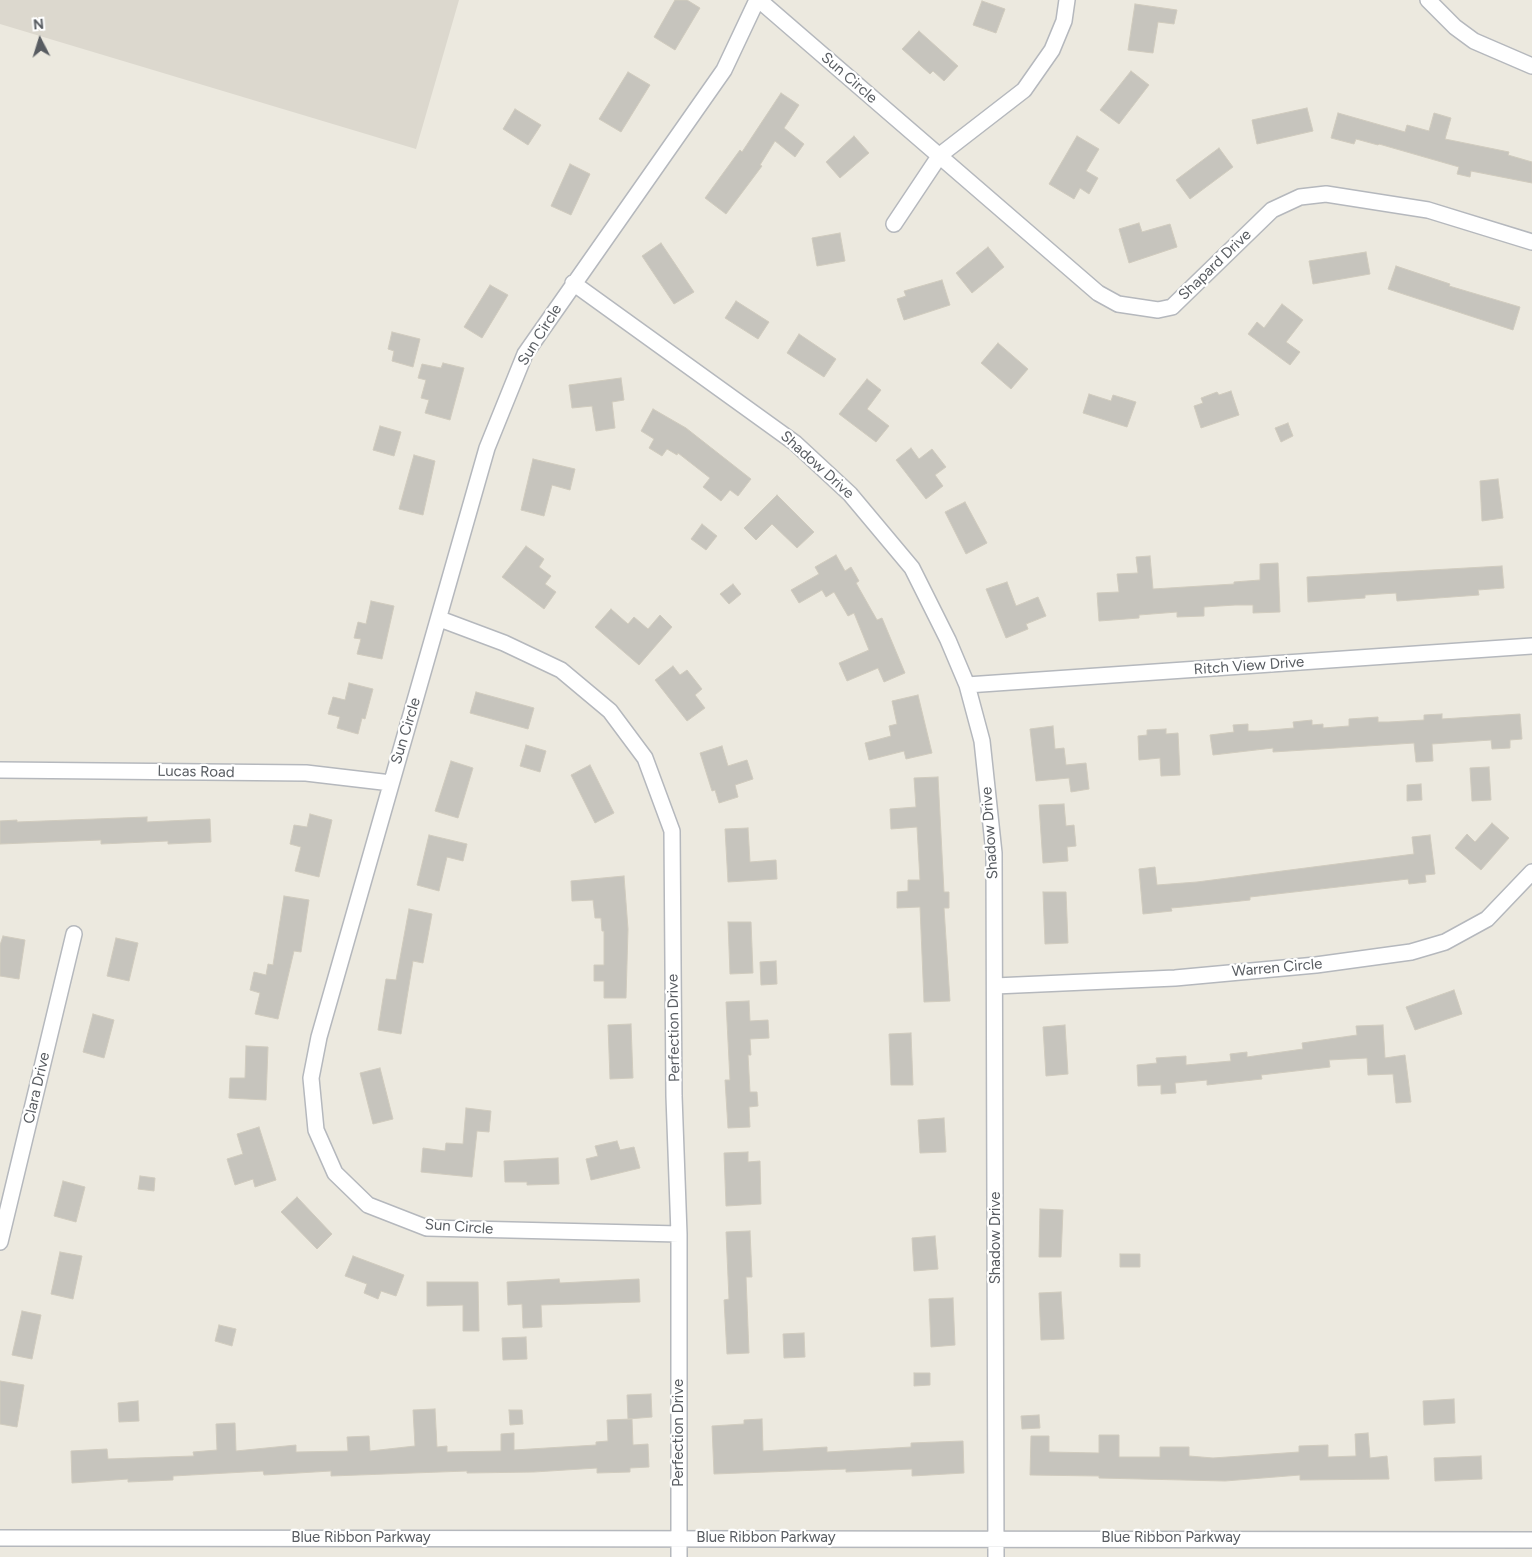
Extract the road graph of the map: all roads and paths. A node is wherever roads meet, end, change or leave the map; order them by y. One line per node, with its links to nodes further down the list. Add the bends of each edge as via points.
1 (758, 0): 5 (street, Sun Circle); 8 (street, Sun Circle, via 724,70)
2 (1067, 0): 5 (street, via 1064,21 1052,50 1024,90)
3 (1428, 0): 4 (street, via 1474,41)
4 (1532, 66)
5 (940, 155): 6 (street); 7 (street, Shapard Drive, via 1098,293 1118,304 1143,309 1172,307 1272,210 1300,197 1326,194 1428,210)
6 (894, 224)
7 (1532, 242)
8 (574, 283): 9 (street, Sun Circle, via 525,354 491,440); 11 (street, Shadow Drive, via 795,443 850,494 912,568)
9 (440, 619): 13 (street, Sun Circle); 17 (street, Perfection Drive, via 504,643 561,670 610,711 645,758 672,831 674,1096)
10 (1532, 646): 11 (street, Ritch View Drive)
11 (967, 685): 16 (street, Shadow Drive, via 982,741 994,853)
12 (0, 770): 13 (street, Lucas Road, via 306,773)
13 (391, 783): 17 (street, Sun Circle, via 310,1078 316,1130 336,1173 368,1205 427,1228)
14 (1532, 872): 16 (street, Warren Circle, via 1487,920 1445,942 1411,952 1316,965 1175,978)
15 (74, 934): 18 (street, Clara Drive)
16 (994, 986): 21 (street, Shadow Drive)
17 (679, 1234): 20 (street, Perfection Drive)
18 (0, 1242)
19 (0, 1538): 20 (street, Blue Ribbon Parkway)
20 (679, 1538): 21 (street, Blue Ribbon Parkway); 23 (street, Perfection Drive)
21 (996, 1538): 22 (street, Blue Ribbon Parkway); 24 (street, Shadow Drive)
22 (1532, 1540)
23 (679, 1557)
24 (996, 1557)

